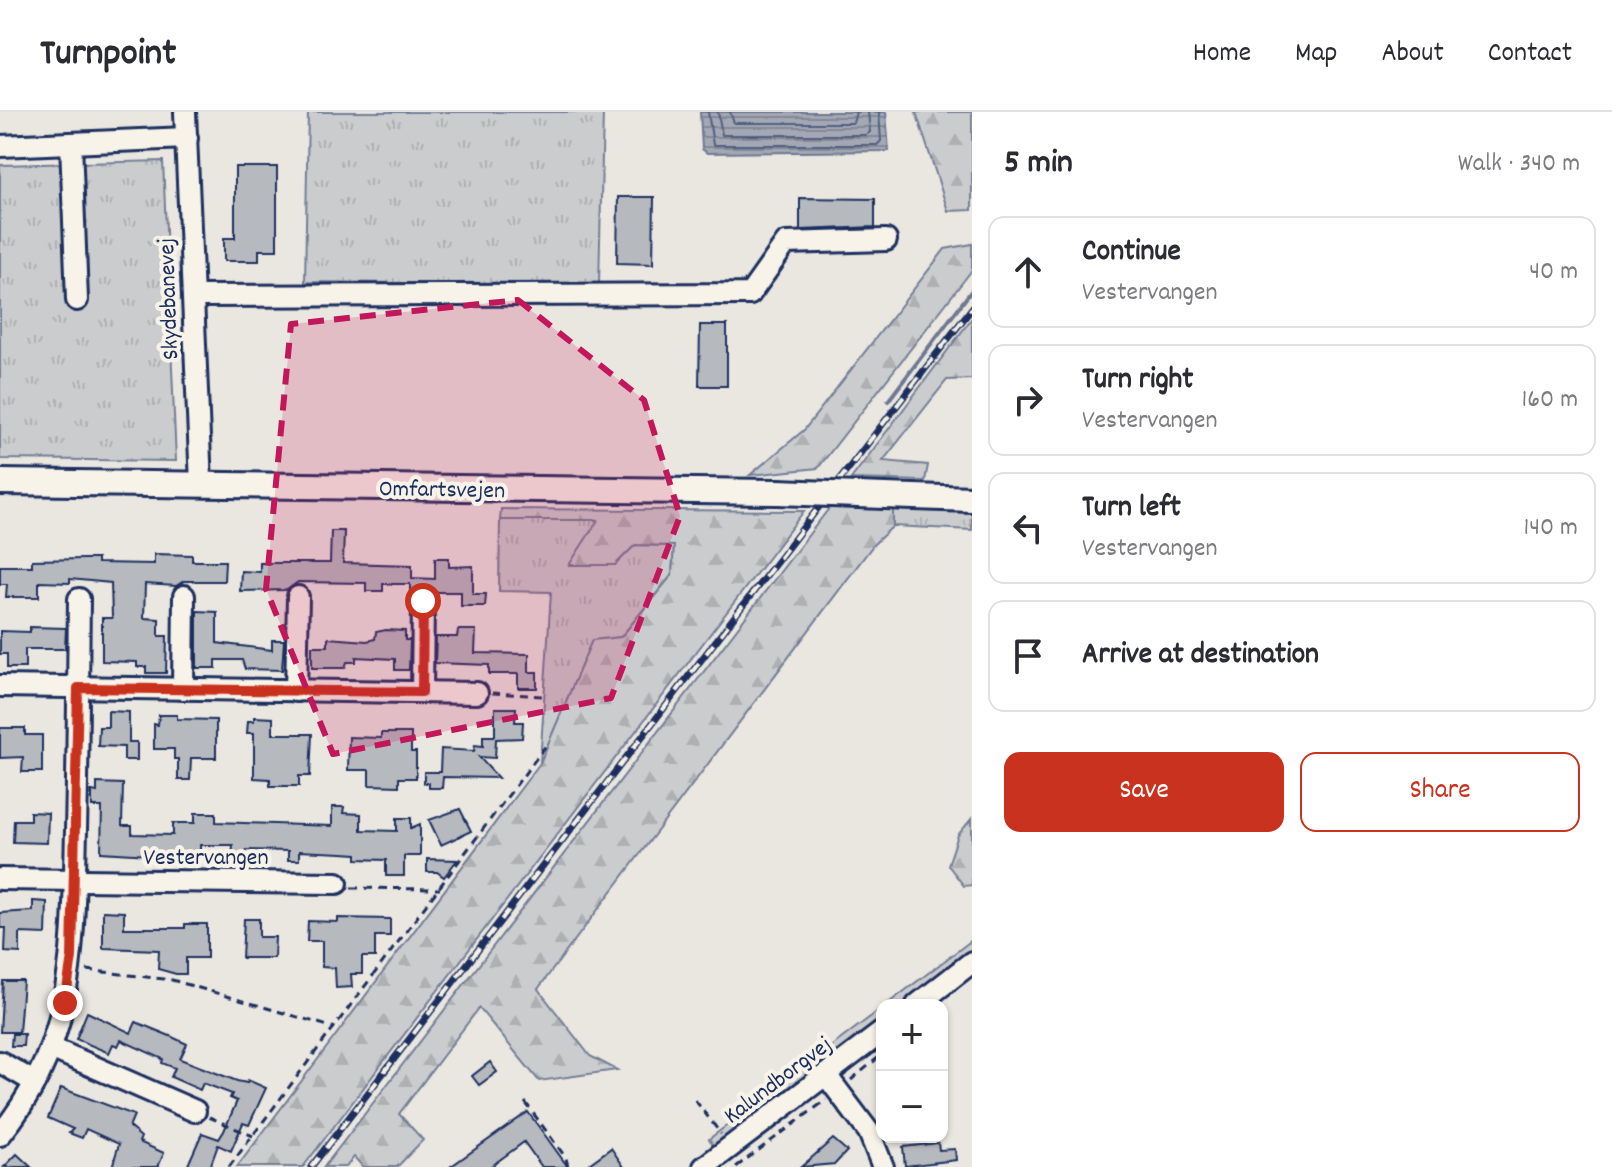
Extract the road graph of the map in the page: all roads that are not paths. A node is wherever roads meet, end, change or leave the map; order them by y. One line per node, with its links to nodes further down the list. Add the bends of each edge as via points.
1 (185, 112): 2 (street, Skydebanevej)
2 (187, 138): 3 (street); 6 (street, Skydebanevej)
3 (71, 143): 4 (street); 7 (street)
4 (0, 146)
5 (886, 240): 6 (street, via 786,243 750,294)
6 (193, 296): 9 (street, Skydebanevej)
7 (77, 300)
8 (0, 482): 9 (main road, Omfartsvejen)
9 (201, 484): 10 (main road, Omfartsvejen, bridge)
10 (972, 496)
11 (184, 596): 17 (street)
12 (298, 597): 18 (street)
13 (79, 599): 16 (street)
14 (423, 601): 19 (street)
15 (0, 686): 16 (street)
16 (78, 688): 17 (street); 22 (street)
17 (183, 689): 18 (street)
18 (296, 691): 19 (street)
19 (422, 692): 20 (street)
20 (477, 693)
21 (0, 879): 22 (street, Vestervangen)
22 (75, 880): 23 (street, Vestervangen); 27 (street, via 71,968)
23 (337, 883)
24 (972, 962): 25 (street)
25 (925, 999)
26 (876, 1038): 30 (street, Kalundborgvej)
27 (51, 1048): 29 (street); 31 (street)
28 (0, 1062): 29 (street)
29 (34, 1082): 32 (street)
30 (832, 1083): 33 (street, Kalundborgvej); 34 (street, via 876,1144)
31 (195, 1111)
32 (0, 1135)
33 (704, 1167)
34 (883, 1167)

